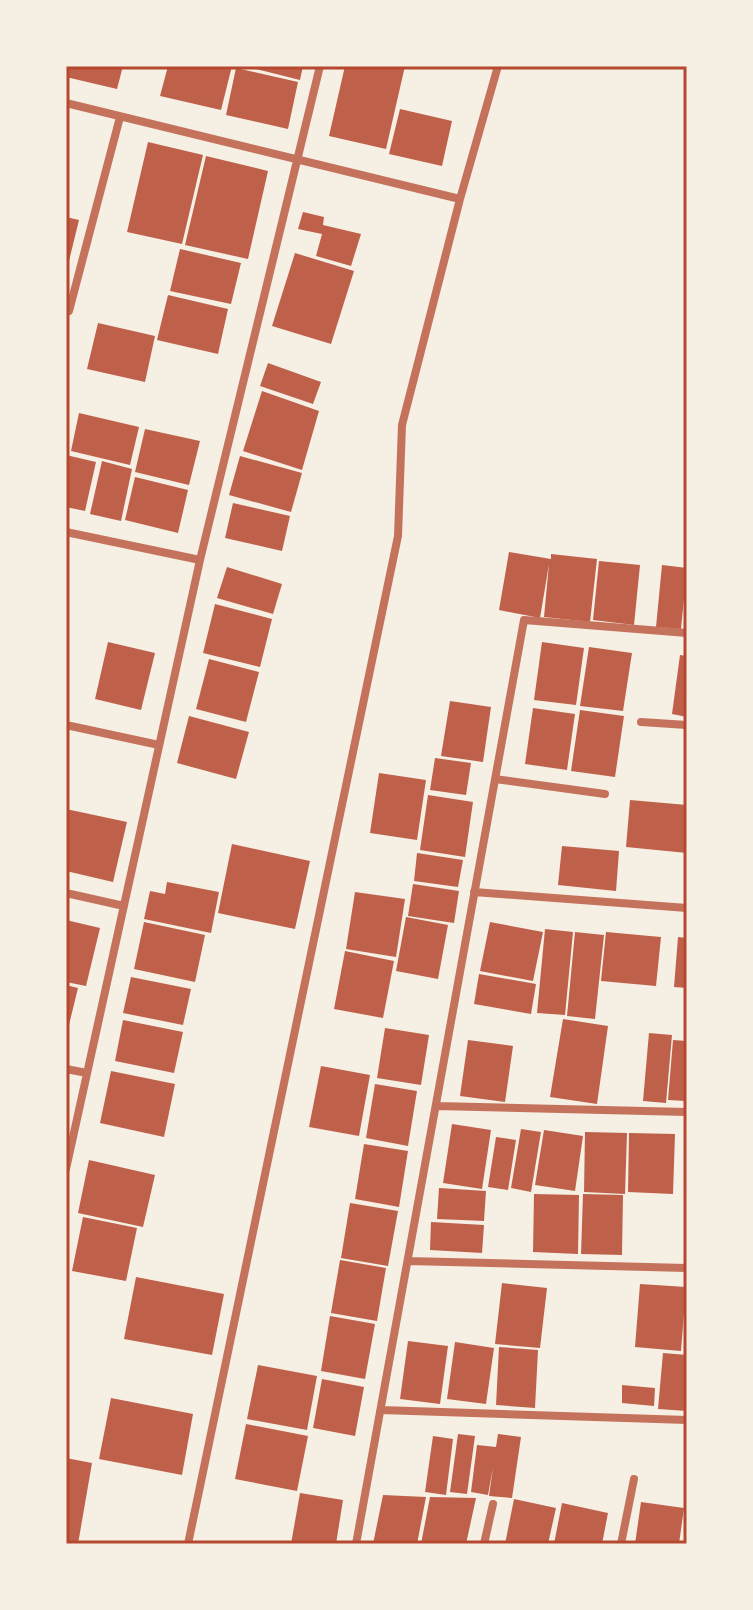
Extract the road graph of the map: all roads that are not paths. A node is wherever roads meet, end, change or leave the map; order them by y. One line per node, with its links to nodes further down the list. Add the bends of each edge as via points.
1 (320, 66): 5 (street)
2 (498, 66): 6 (street)
3 (66, 103): 4 (street)
4 (120, 117): 5 (street); 7 (street)
5 (298, 159): 6 (street); 9 (street)
6 (460, 199): 32 (street, via 402,425 398,536)
7 (69, 311)
8 (66, 532): 9 (street)
9 (200, 560): 14 (street)
10 (687, 633): 15 (street, via 524,620)
11 (641, 722): 13 (street)
12 (66, 725): 14 (street)
13 (687, 725)
14 (159, 745): 19 (street)
15 (495, 779): 16 (street); 17 (street)
16 (605, 794)
17 (474, 892): 20 (street); 23 (street)
18 (66, 893): 19 (street)
19 (124, 906): 22 (street)
20 (687, 908)
21 (66, 1069): 22 (street)
22 (87, 1073): 25 (street)
23 (436, 1106): 24 (street); 26 (street)
24 (687, 1112)
25 (66, 1169)
26 (408, 1261): 27 (street); 28 (street)
27 (687, 1268)
28 (381, 1410): 29 (street); 33 (street)
29 (687, 1420)
30 (634, 1479): 35 (street)
31 (493, 1504): 34 (street)
32 (188, 1544)
33 (356, 1544)
34 (484, 1544)
35 (621, 1544)

